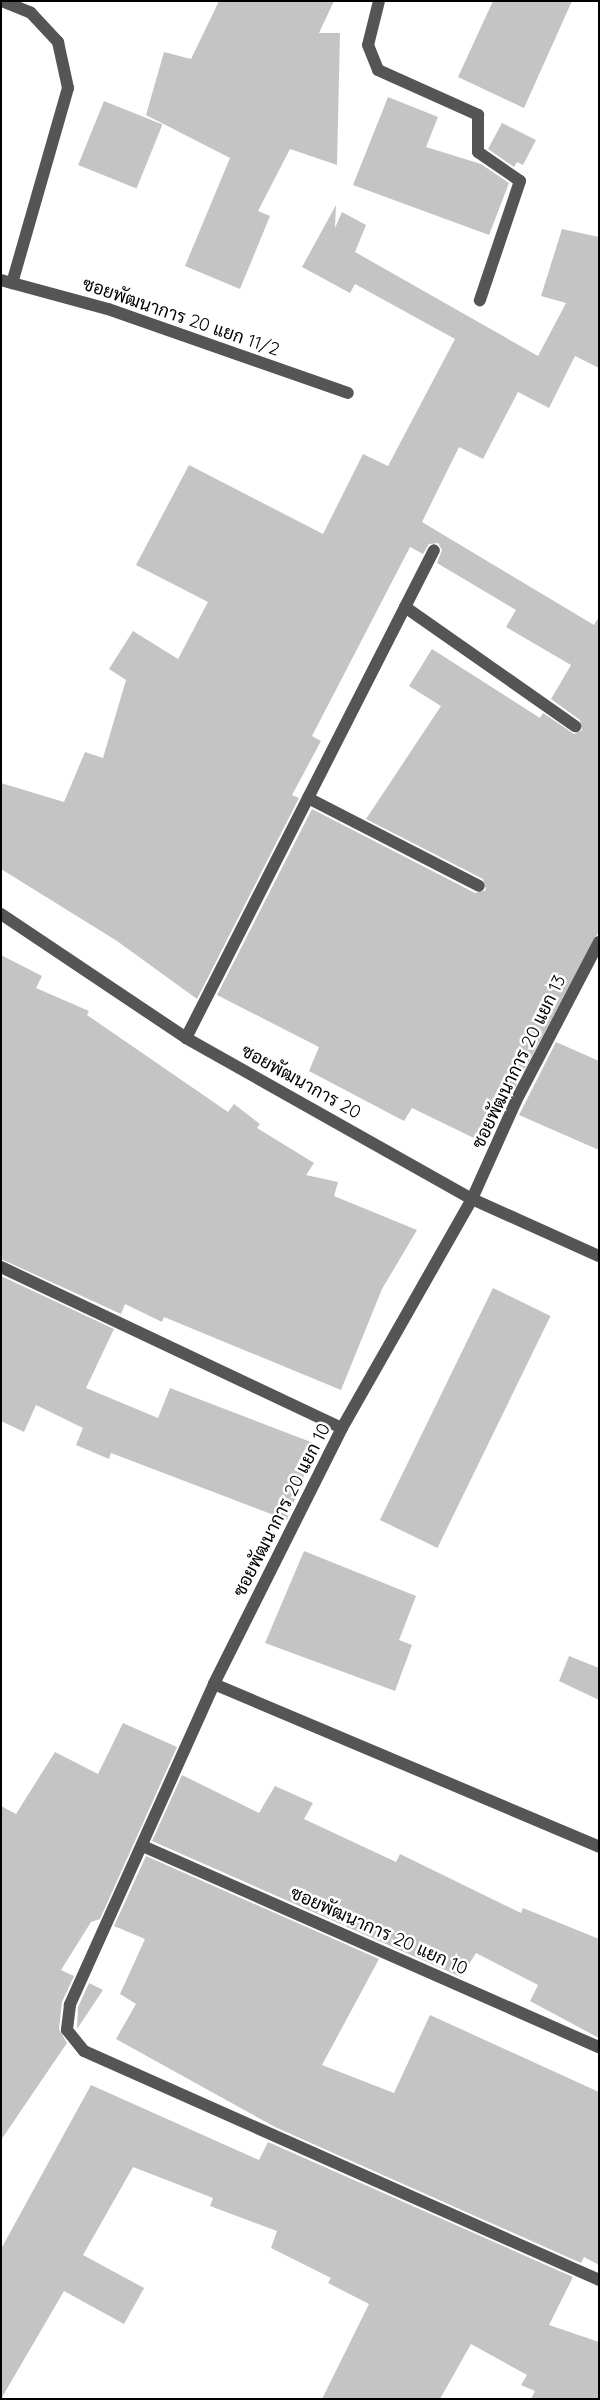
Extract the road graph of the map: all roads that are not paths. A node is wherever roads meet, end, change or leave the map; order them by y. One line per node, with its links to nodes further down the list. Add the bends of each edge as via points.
1 (2, 1): 3 (street, via 31,13 58,42 68,88)
2 (379, 1): 4 (street, via 368,45 378,70 478,115 478,152 520,181)
3 (7, 281): 5 (street, ซอยพัฒนาการ 20 แยก 11/2, via 108,308)
4 (480, 300)
5 (348, 392)
6 (434, 550): 7 (street)
7 (405, 607): 8 (street); 9 (street)
8 (575, 726)
9 (308, 798): 10 (street); 13 (street)
10 (479, 886)
11 (1, 914): 13 (street, ซอยพัฒนาการ 20)
12 (599, 942): 14 (street, ซอยพัฒนาการ 20 แยก 13, via 516,1101)
13 (186, 1038): 14 (street, ซอยพัฒนาการ 20)
14 (472, 1199): 15 (street, ซอยพัฒนาการ 20); 17 (street, ซอยพัฒนาการ 20 แยก 10)
15 (599, 1256)
16 (1, 1267): 17 (street)
17 (342, 1428): 18 (street, ซอยพัฒนาการ 20 แยก 10)
18 (214, 1684): 19 (street, ซอยพัฒนาการ 20 แยก 10); 20 (street)
19 (145, 1847): 21 (street, ซอยพัฒนาการ 20 แยก 10); 22 (street, ซอยพัฒนาการ 20 แยก 10, via 70,2006 66,2030 84,2051)
20 (599, 1847)
21 (599, 2047)
22 (599, 2280)

